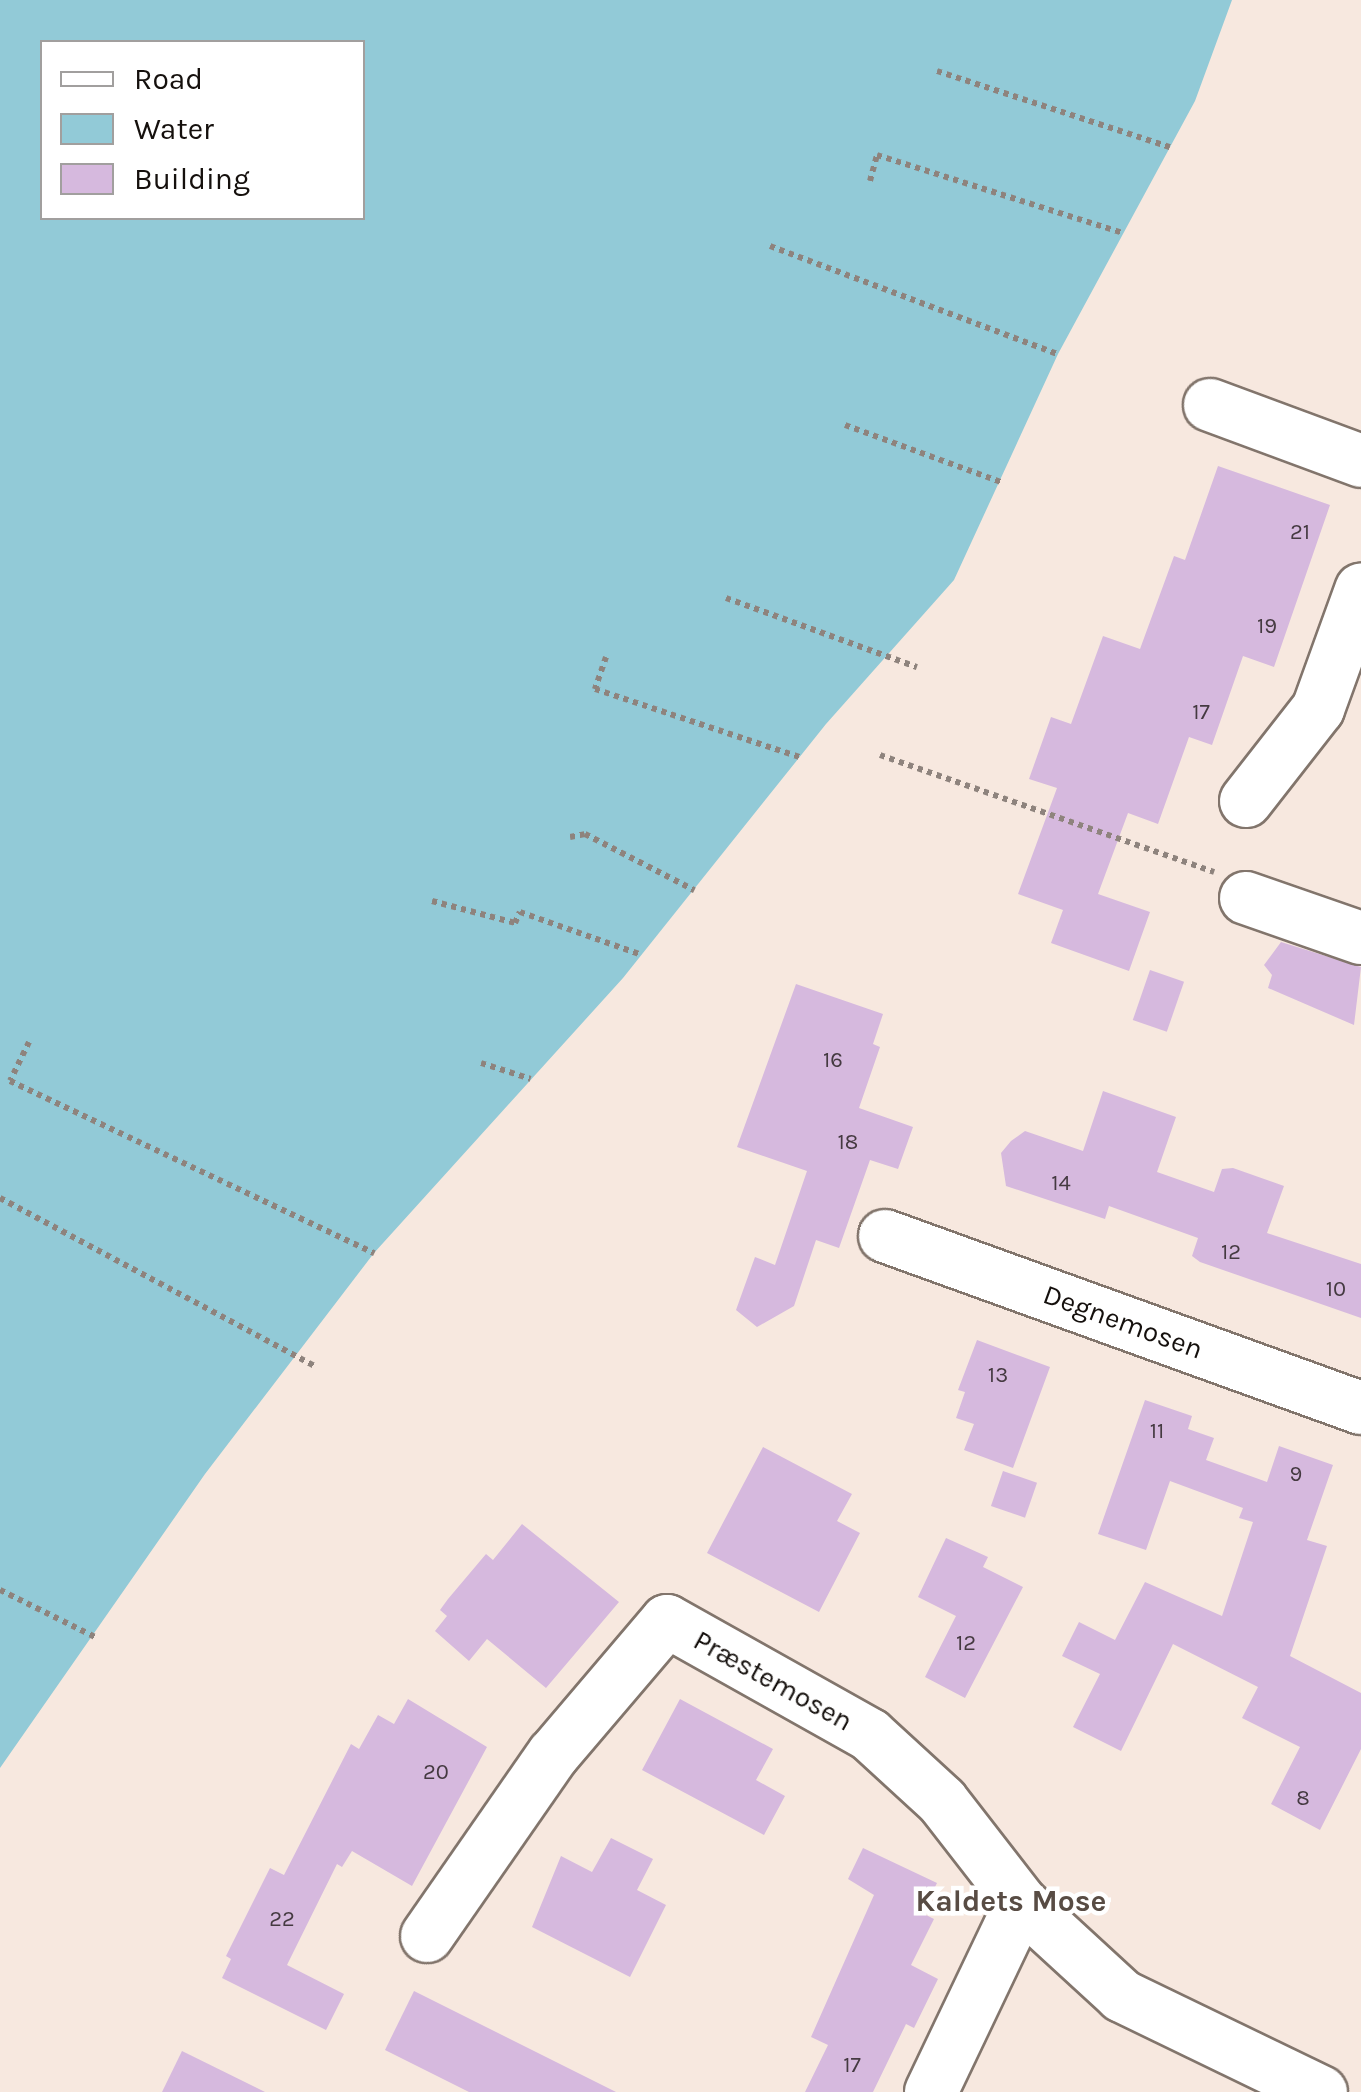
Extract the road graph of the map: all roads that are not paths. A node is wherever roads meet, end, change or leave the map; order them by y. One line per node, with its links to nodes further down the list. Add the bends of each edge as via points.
1 (1210, 405): 2 (street)
2 (1361, 461)
3 (1361, 590): 4 (street, via 1318,709)
4 (1246, 801)
5 (1246, 898): 6 (street)
6 (1361, 938)
7 (884, 1236): 8 (street, Degnemosen)
8 (1361, 1408)
9 (1021, 1903): 10 (street, Præstemosen, via 942,1802 870,1736 667,1621 554,1756); 11 (street); 12 (street, Præstemosen, via 1122,1996)
10 (427, 1936)
11 (931, 2092)
12 (1321, 2092)

